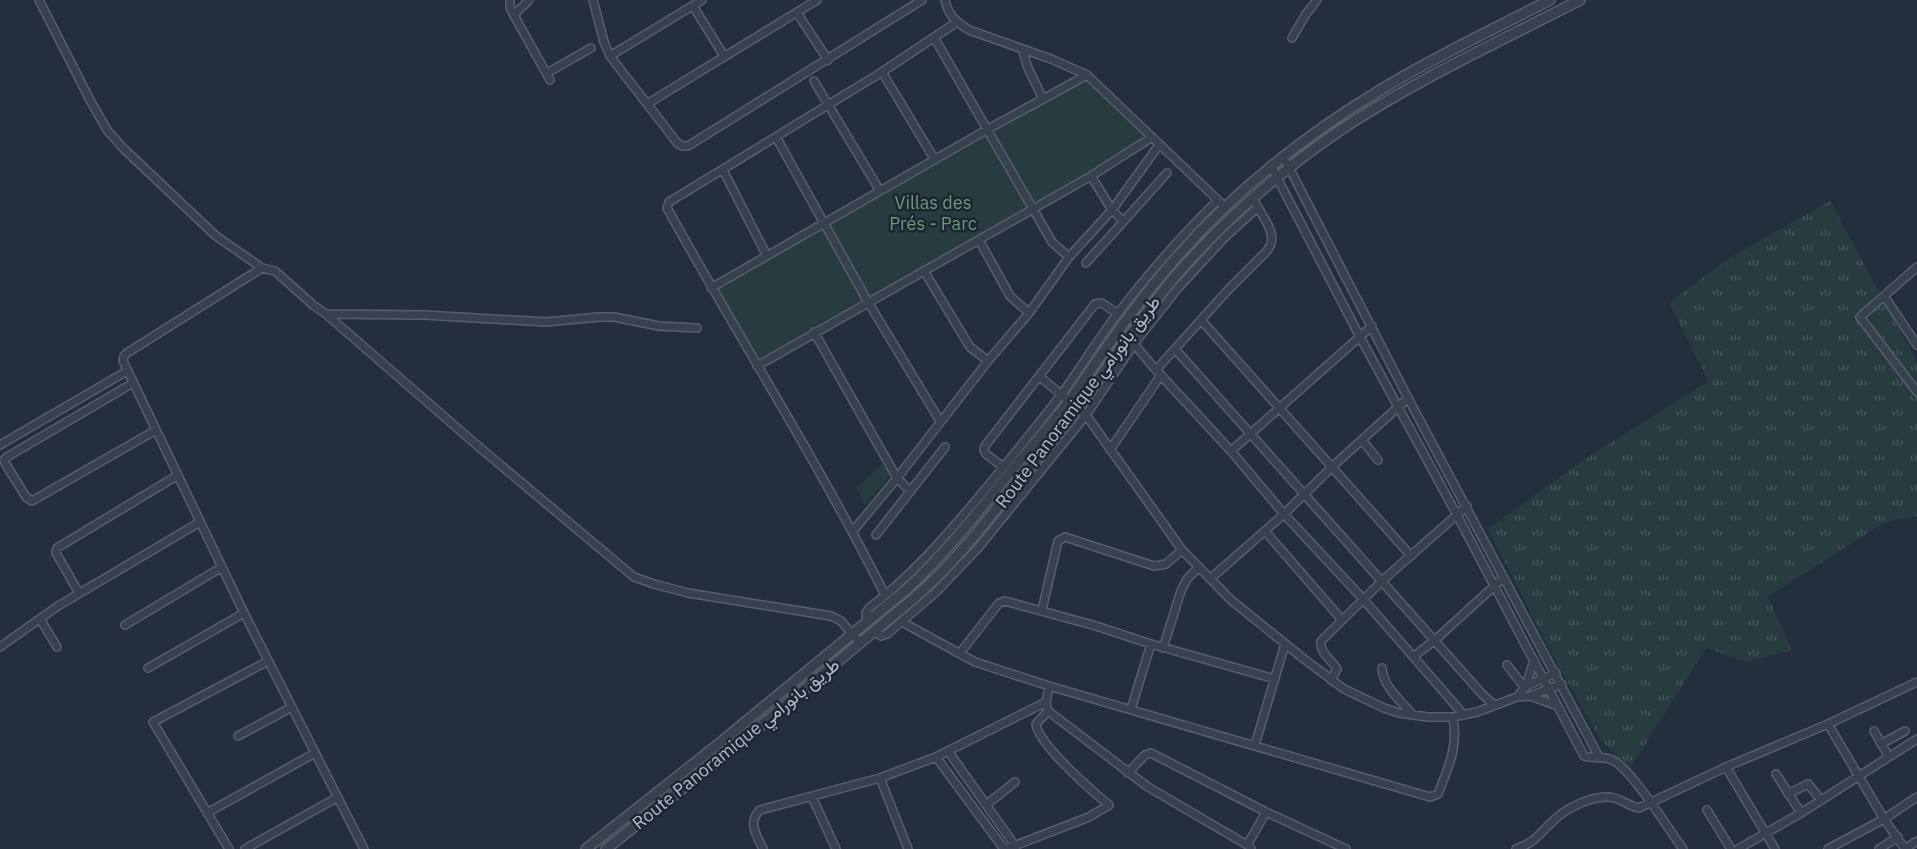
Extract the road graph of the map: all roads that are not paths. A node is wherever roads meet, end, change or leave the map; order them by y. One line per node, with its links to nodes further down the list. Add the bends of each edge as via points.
1 (39, 0): 56 (street, via 108,130 216,236)
2 (510, 0): 14 (street)
3 (529, 0): 14 (street)
4 (593, 0): 20 (street)
5 (702, 0): 12 (street)
6 (817, 0): 13 (street)
7 (922, 0): 22 (street)
8 (945, 0): 15 (street)
9 (1550, 0): 35 (street, Route Panoramique طريق بانورامي, via 1383,88)
10 (1580, 0): 38 (street, Route Panoramique طريق بانورامي, via 1392,99)
11 (1315, 1): 16 (street)
12 (693, 6): 20 (street); 21 (street)
13 (797, 13): 21 (street); 22 (street)
14 (514, 15): 18 (street, via 548,77)
15 (957, 22): 17 (street); 19 (street)
16 (1292, 38)
17 (935, 39): 23 (street); 29 (street)
18 (591, 48)
19 (1022, 49): 24 (street); 26 (street)
20 (610, 56): 27 (street)
21 (724, 56): 27 (street)
22 (828, 60): 27 (street, via 686,146 678,144)
23 (882, 72): 28 (street); 36 (street)
24 (1087, 75): 26 (street); 30 (street)
25 (814, 81): 28 (street)
26 (1043, 99): 29 (street)
27 (647, 104)
28 (829, 104): 31 (street); 43 (street)
29 (988, 129): 36 (street); 47 (street)
30 (1152, 137): 32 (street); 33 (street)
31 (776, 138): 39 (street); 50 (street)
32 (1142, 144): 34 (street); 41 (street)
33 (1159, 145): 34 (street); 45 (street)
34 (1152, 154): 48 (street)
35 (1283, 156): 37 (street, Route Panoramique طريق بانورامي); 38 (street)
36 (935, 160): 43 (street)
37 (1271, 166): 42 (street); 45 (street, Route Panoramique طريق بانورامي)
38 (1289, 167): 42 (street, Route Panoramique طريق بانورامي); 65 (street)
39 (723, 170): 52 (street); 58 (street, via 669,202 667,208)
40 (1167, 173): 49 (street)
41 (1091, 176): 47 (street); 48 (street)
42 (1277, 177): 44 (street, Route Panoramique طريق بانورامي); 68 (street)
43 (880, 191): 50 (street)
44 (1253, 198): 46 (street); 81 (street, Route Panoramique طريق بانورامي, via 1211,237 1159,296)
45 (1221, 203): 63 (street, via 1171,249); 79 (street, Route Panoramique طريق بانورامي)
46 (1258, 207): 64 (street, via 1271,233 1271,246); 69 (street, via 1193,271)
47 (1032, 209): 51 (street); 53 (street, via 1052,242)
48 (1112, 210): 49 (street); 53 (street)
49 (1123, 221): 54 (street)
50 (824, 224): 52 (street); 60 (street)
51 (979, 240): 57 (street); 61 (street, via 1010,296)
52 (767, 256): 58 (street)
53 (1069, 257): 61 (street)
54 (1086, 263)
55 (1917, 267): 59 (street)
56 (262, 268): 62 (street, via 275,271); 74 (street, via 125,355)
57 (924, 271): 60 (street); 72 (street, via 970,347)
58 (711, 288): 73 (street)
59 (1884, 296): 70 (street); 78 (street, via 1860,317)
60 (868, 302): 67 (street); 85 (street)
61 (1029, 313): 72 (street)
62 (326, 314): 66 (street, via 546,322 614,317 658,326); 126 (street, via 634,577 688,593 831,616)
63 (1118, 314): 76 (street, via 1102,303 1095,304); 79 (street)
64 (1201, 320): 71 (street); 82 (street)
65 (1372, 326): 68 (street); 80 (street)
66 (698, 328)
67 (814, 332): 73 (street); 97 (street)
68 (1359, 337): 82 (street); 83 (street)
69 (1134, 344): 75 (street); 84 (street)
70 (1917, 345)
71 (1175, 349): 75 (street); 87 (street)
72 (988, 360): 85 (street)
73 (757, 366): 104 (street)
74 (127, 371): 77 (street); 89 (street)
75 (1159, 373): 91 (street); 92 (street)
76 (1040, 377): 79 (street); 94 (street, via 984,448)
77 (133, 383): 86 (street); 86 (street, via 7,457 5,463 27,500 32,501)
78 (1917, 392)
79 (1065, 398): 81 (street); 94 (street); 122 (street, Route Panoramique طريق بانورامي, via 949,547)
80 (1408, 398): 83 (street); 100 (street)
81 (1077, 408): 84 (street); 125 (street, Route Panoramique طريق بانورامي, via 956,559)
82 (1280, 408): 87 (street); 95 (street)
83 (1398, 408): 88 (street); 102 (street)
84 (1086, 415): 91 (street); 123 (street, via 965,563)
85 (940, 421): 97 (street)
86 (156, 430): 96 (street)
87 (1251, 434): 92 (street); 99 (street)
88 (1362, 440): 93 (street); 95 (street)
89 (0, 445)
90 (945, 447): 98 (street)
91 (1110, 450): 107 (street)
92 (1232, 451): 101 (street)
93 (1378, 460)
94 (1003, 467): 116 (street, via 924,561)
95 (1332, 467): 99 (street); 108 (street)
96 (178, 476): 103 (street); 115 (street, via 57,548)
97 (897, 478): 98 (street); 104 (street)
98 (910, 491): 106 (street)
99 (1305, 493): 101 (street); 113 (street)
100 (1467, 506): 102 (street); 111 (street)
101 (1284, 514): 105 (street); 117 (street)
102 (1457, 515): 108 (street); 114 (street)
103 (200, 522): 109 (street); 115 (street)
104 (853, 531): 116 (street)
105 (1265, 531): 112 (street); 121 (street)
106 (876, 535)
107 (1182, 550): 110 (street); 118 (street, via 1166,564 1154,566 1061,538)
108 (1411, 556): 113 (street)
109 (222, 567): 119 (street); 124 (street)
110 (1199, 567): 112 (street); 133 (street, via 1181,591)
111 (1503, 578): 114 (street); 141 (street)
112 (1210, 579): 130 (street)
113 (1383, 580): 117 (street); 127 (street)
114 (1494, 587): 127 (street); 136 (street)
115 (79, 593): 120 (street)
116 (885, 595): 122 (street, via 867,610)
117 (1363, 599): 121 (street); 135 (street)
118 (1042, 610): 129 (street); 134 (street, via 1002,602)
119 (244, 613): 137 (street); 139 (street)
120 (40, 619): 131 (street); 132 (street)
121 (1342, 620): 144 (street, via 1320,644 1337,667)
122 (867, 622): 126 (street, Route Panoramique طريق بانورامي)
123 (902, 622): 125 (street, via 885,635); 134 (street)
124 (125, 625)
125 (874, 632): 128 (street, Route Panoramique طريق بانورامي)
126 (852, 634): 128 (street); 199 (street, Route Panoramique طريق بانورامي)
127 (1435, 640): 135 (street); 153 (street)
128 (860, 643): 200 (street, Route Panoramique طريق بانورامي)
129 (1151, 644): 133 (street); 156 (street)
130 (1285, 644): 142 (street); 144 (street)
131 (0, 647)
132 (57, 647)
133 (1163, 648): 142 (street)
134 (960, 653): 147 (street, via 975,662)
135 (1413, 657): 159 (street)
136 (1534, 660): 143 (street); 148 (street)
137 (268, 661): 155 (street); 187 (street, via 153,722)
138 (1507, 665): 148 (street)
139 (148, 668)
140 (1382, 668): 158 (street, via 1385,682)
141 (1556, 673): 143 (street); 146 (street)
142 (1275, 679): 166 (street)
143 (1544, 679): 148 (street); 149 (street)
144 (1331, 680): 158 (street, via 1365,700)
145 (1917, 682): 161 (street)
146 (1562, 684): 149 (street); 170 (street)
147 (1049, 686): 152 (street); 156 (street)
148 (1525, 687): 151 (street)
149 (1549, 689): 150 (street); 154 (street)
150 (1530, 696): 151 (street); 154 (street)
151 (1517, 697): 153 (street)
152 (1046, 702): 157 (street); 167 (street)
153 (1494, 705): 159 (street)
154 (1557, 706): 170 (street, via 1584,756)
155 (292, 707): 163 (street); 168 (street)
156 (1131, 709): 166 (street)
157 (1048, 711): 173 (street); 193 (street, via 1036,724 1036,730 1089,789 1109,805)
158 (1413, 715): 160 (street)
159 (1464, 715): 160 (street)
160 (1453, 717): 166 (street, via 1455,744 1438,794 1430,797)
161 (1828, 724): 172 (street); 175 (street)
162 (1874, 731): 165 (street)
163 (238, 736)
164 (1914, 741): 165 (street, via 1903,728); 171 (street)
165 (1881, 744): 171 (street)
166 (1255, 745)
167 (948, 751): 169 (street); 184 (street)
168 (315, 753): 179 (street); 187 (street)
169 (936, 757): 176 (street); 204 (street)
170 (1599, 757): 183 (street, via 1621,766)
171 (1889, 757): 175 (street)
172 (1726, 766): 183 (street); 190 (street)
173 (1128, 773): 186 (street, via 1151,753); 194 (street)
174 (1776, 774): 178 (street)
175 (1857, 776): 182 (street); 189 (street)
176 (879, 778): 180 (street); 203 (street)
177 (1016, 782): 184 (street)
178 (1788, 794): 182 (street, via 1808,784); 188 (street)
179 (338, 797): 197 (street); 198 (street)
180 (812, 797): 201 (street, via 755,814 753,826); 202 (street)
181 (1917, 797): 189 (street)
182 (1821, 800): 188 (street)
183 (1650, 802): 206 (street, via 1640,808 1607,796 1592,799 1568,810); 207 (street)
184 (986, 805): 193 (street)
185 (1707, 810): 208 (street)
186 (1266, 812): 194 (street, via 1248,842); 205 (street)
187 (207, 813): 196 (street)
188 (1801, 813): 190 (street)
189 (1884, 819): 191 (street); 195 (street)
190 (1765, 833): 209 (street); 210 (street)
191 (1898, 837): 211 (street); 212 (street)
192 (1917, 841): 212 (street)
193 (1016, 847): 204 (street)
194 (1250, 847)
195 (1833, 848)
196 (229, 849)
197 (245, 849)
198 (364, 849)
199 (586, 849)
200 (606, 849)
201 (763, 849)
202 (836, 849)
203 (908, 849)
204 (1005, 849)
205 (1346, 849)
206 (1516, 849)
207 (1683, 849)
208 (1731, 849)
209 (1738, 849)
210 (1775, 849)
211 (1879, 849)
212 (1905, 849)

